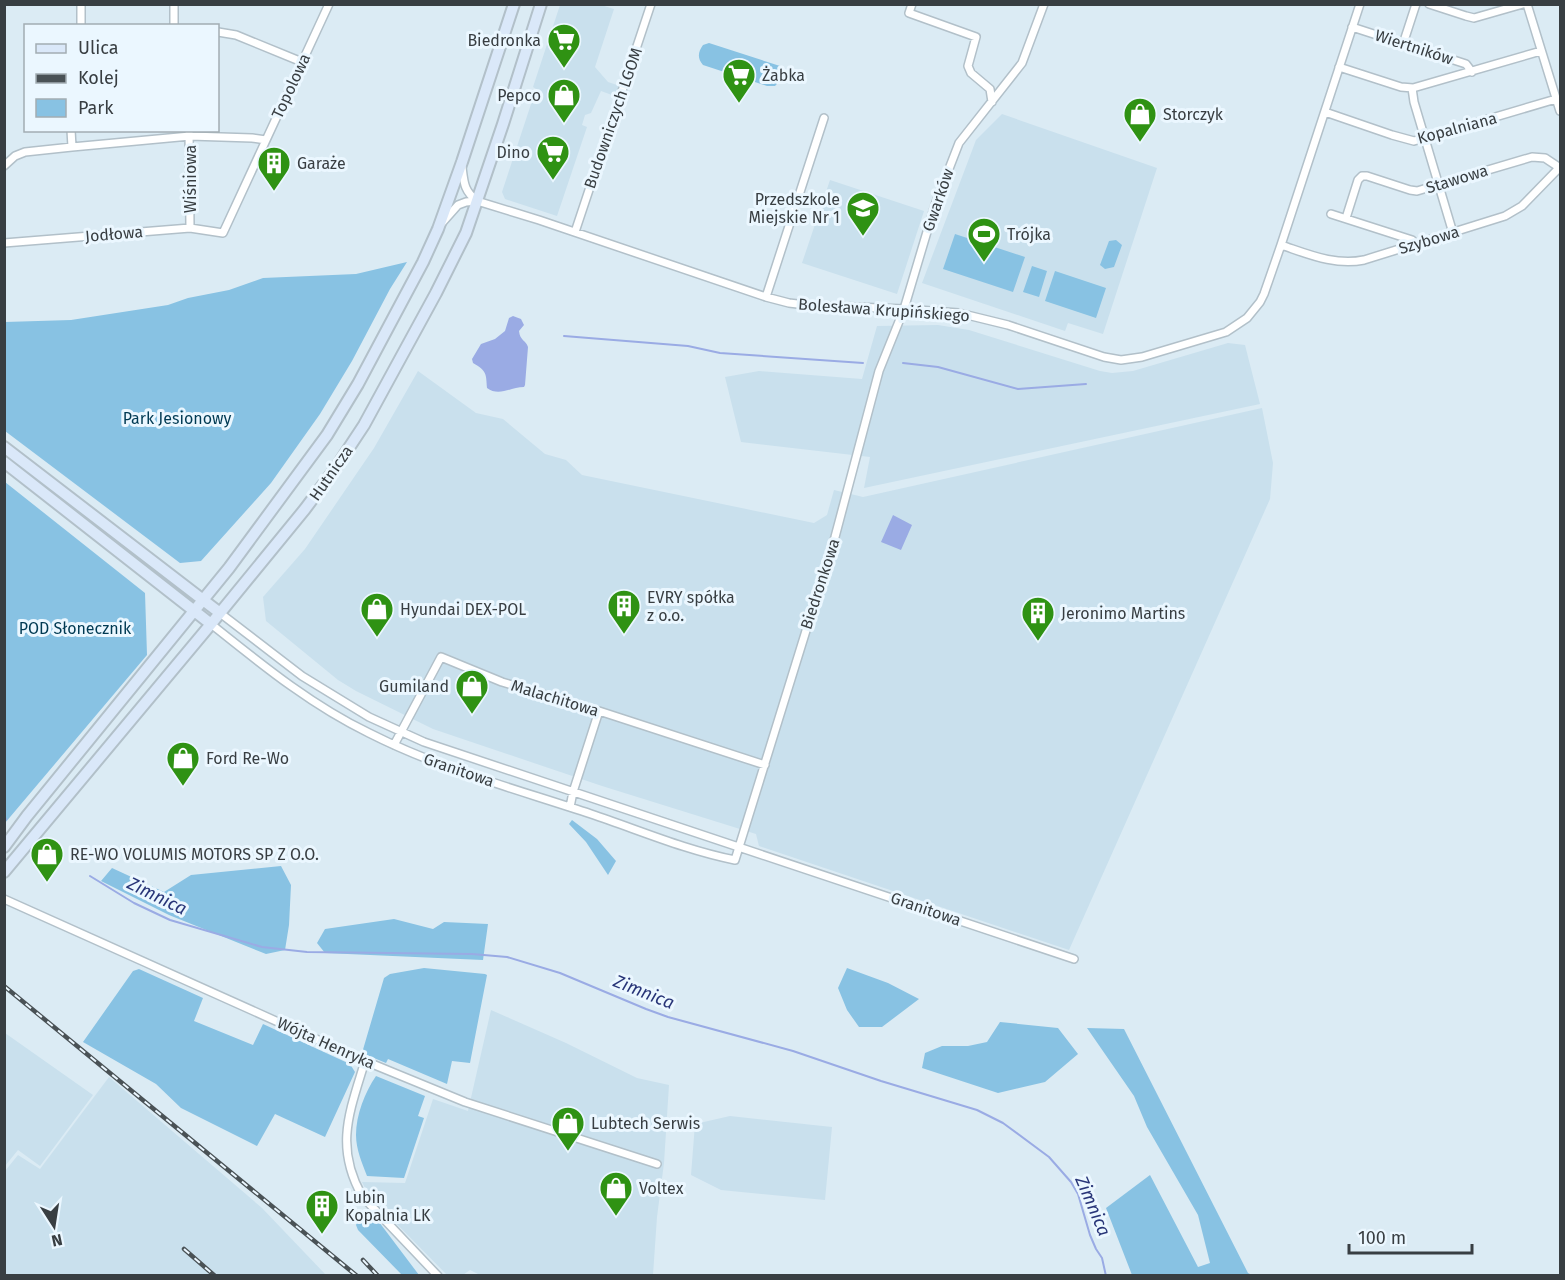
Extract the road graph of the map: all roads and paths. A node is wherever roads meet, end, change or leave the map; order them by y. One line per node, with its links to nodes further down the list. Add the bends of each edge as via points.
1 (81, 4): 14 (street)
2 (174, 4): 15 (street)
3 (329, 4): 20 (street, Topolowa)
4 (514, 4): 34 (main road, Hutnicza)
5 (541, 4): 38 (main road, Hutnicza)
6 (651, 4): 43 (street, Budowniczych LGOM)
7 (912, 4): 25 (street, via 909,13 976,37 968,66 990,89)
8 (1044, 4): 25 (street, Gwarków, via 1022,63)
9 (1360, 4): 16 (street, Bolesława Krupińskiego)
10 (1416, 4): 18 (street)
11 (1429, 4): 12 (street, via 1476,18)
12 (1523, 4)
13 (1527, 4): 19 (street)
14 (81, 24)
15 (174, 24)
16 (1352, 27): 18 (street, Wiertników); 21 (street, Bolesława Krupińskiego)
17 (219, 32): 20 (street, via 237,35)
18 (1403, 44): 22 (street, Wiertników, via 1466,64)
19 (1541, 51): 22 (street, Wiertników); 24 (street)
20 (302, 62): 32 (street, Topolowa)
21 (1339, 66): 23 (street, Wiertników); 27 (street, Bolesława Krupińskiego)
22 (1472, 72): 23 (street, Wiertników)
23 (1412, 88): 31 (street)
24 (1556, 99): 26 (street); 31 (street, Kopalniana)
25 (992, 102): 50 (street, Gwarków, via 959,142 935,205)
26 (1560, 111)
27 (1324, 112): 31 (street, Kopalniana, via 1409,141); 48 (street, Bolesława Krupińskiego)
28 (824, 118): 49 (street)
29 (70, 132): 33 (street)
30 (189, 133): 32 (street); 33 (street); 41 (street, Wiśniowa)
31 (1425, 139): 37 (street)
32 (266, 140): 44 (street, Topolowa)
33 (72, 147): 35 (street, via 25,152)
34 (462, 162): 38 (street, via 466,190); 42 (main road, Hutnicza)
35 (4, 166)
36 (1560, 167): 37 (street, Stawowa, via 1545,158 1532,157); 45 (street, Szybowa, via 1513,212)
37 (1439, 185): 40 (street, Stawowa, via 1413,191 1362,176); 45 (street)
38 (477, 201): 42 (street, via 458,206); 43 (street, Bolesława Krupińskiego); 55 (main road, Hutnicza, via 436,293 364,425 305,509)
39 (1331, 214): 40 (street)
40 (1346, 218): 47 (street)
41 (190, 228): 44 (street, Jodłowa); 46 (street, Jodłowa)
42 (438, 229): 53 (main road, Hutnicza, via 408,293 327,435)
43 (575, 232): 49 (street, Bolesława Krupińskiego)
44 (223, 233)
45 (1453, 233): 47 (street, Szybowa)
46 (4, 243)
47 (1416, 244): 48 (street, Szybowa, via 1348,262)
48 (1281, 245): 50 (street, Bolesława Krupińskiego, via 1264,294 1240,323 1226,332 1142,357 1104,357 959,313)
49 (766, 297): 50 (street, Bolesława Krupińskiego, via 806,305)
50 (904, 309): 60 (street, Biedronkowa, via 879,371 835,537)
51 (4, 447): 53 (main road)
52 (4, 462): 54 (main road)
53 (203, 599): 54 (main road, Hutnicza); 55 (main road)
54 (194, 611): 56 (main road); 64 (main road, Hutnicza)
55 (220, 613): 56 (main road, Hutnicza); 58 (street, Granitowa, via 302,676)
56 (211, 624): 59 (street, Granitowa, via 295,689); 66 (main road, Hutnicza)
57 (599, 711): 58 (street, Malachitowa, via 502,682 441,657); 60 (street, Malachitowa); 61 (street)
58 (401, 732): 59 (street, Malachitowa); 61 (street, Granitowa)
59 (394, 746): 62 (street, Granitowa, via 454,770)
60 (765, 765): 63 (street, Biedronkowa)
61 (573, 792): 62 (street); 63 (street, Granitowa)
62 (570, 807): 65 (street, Granitowa, via 706,854)
63 (739, 846): 65 (street, Biedronkowa); 68 (street, Granitowa)
64 (4, 847)
65 (735, 860)
66 (4, 872)
67 (4, 899): 69 (street, Wójta Henryka)
68 (1074, 959)
69 (365, 1061): 70 (street, Wójta Henryka, via 474,1104); 71 (street, via 346,1135 348,1164 362,1196)
70 (657, 1164)
71 (438, 1275)

